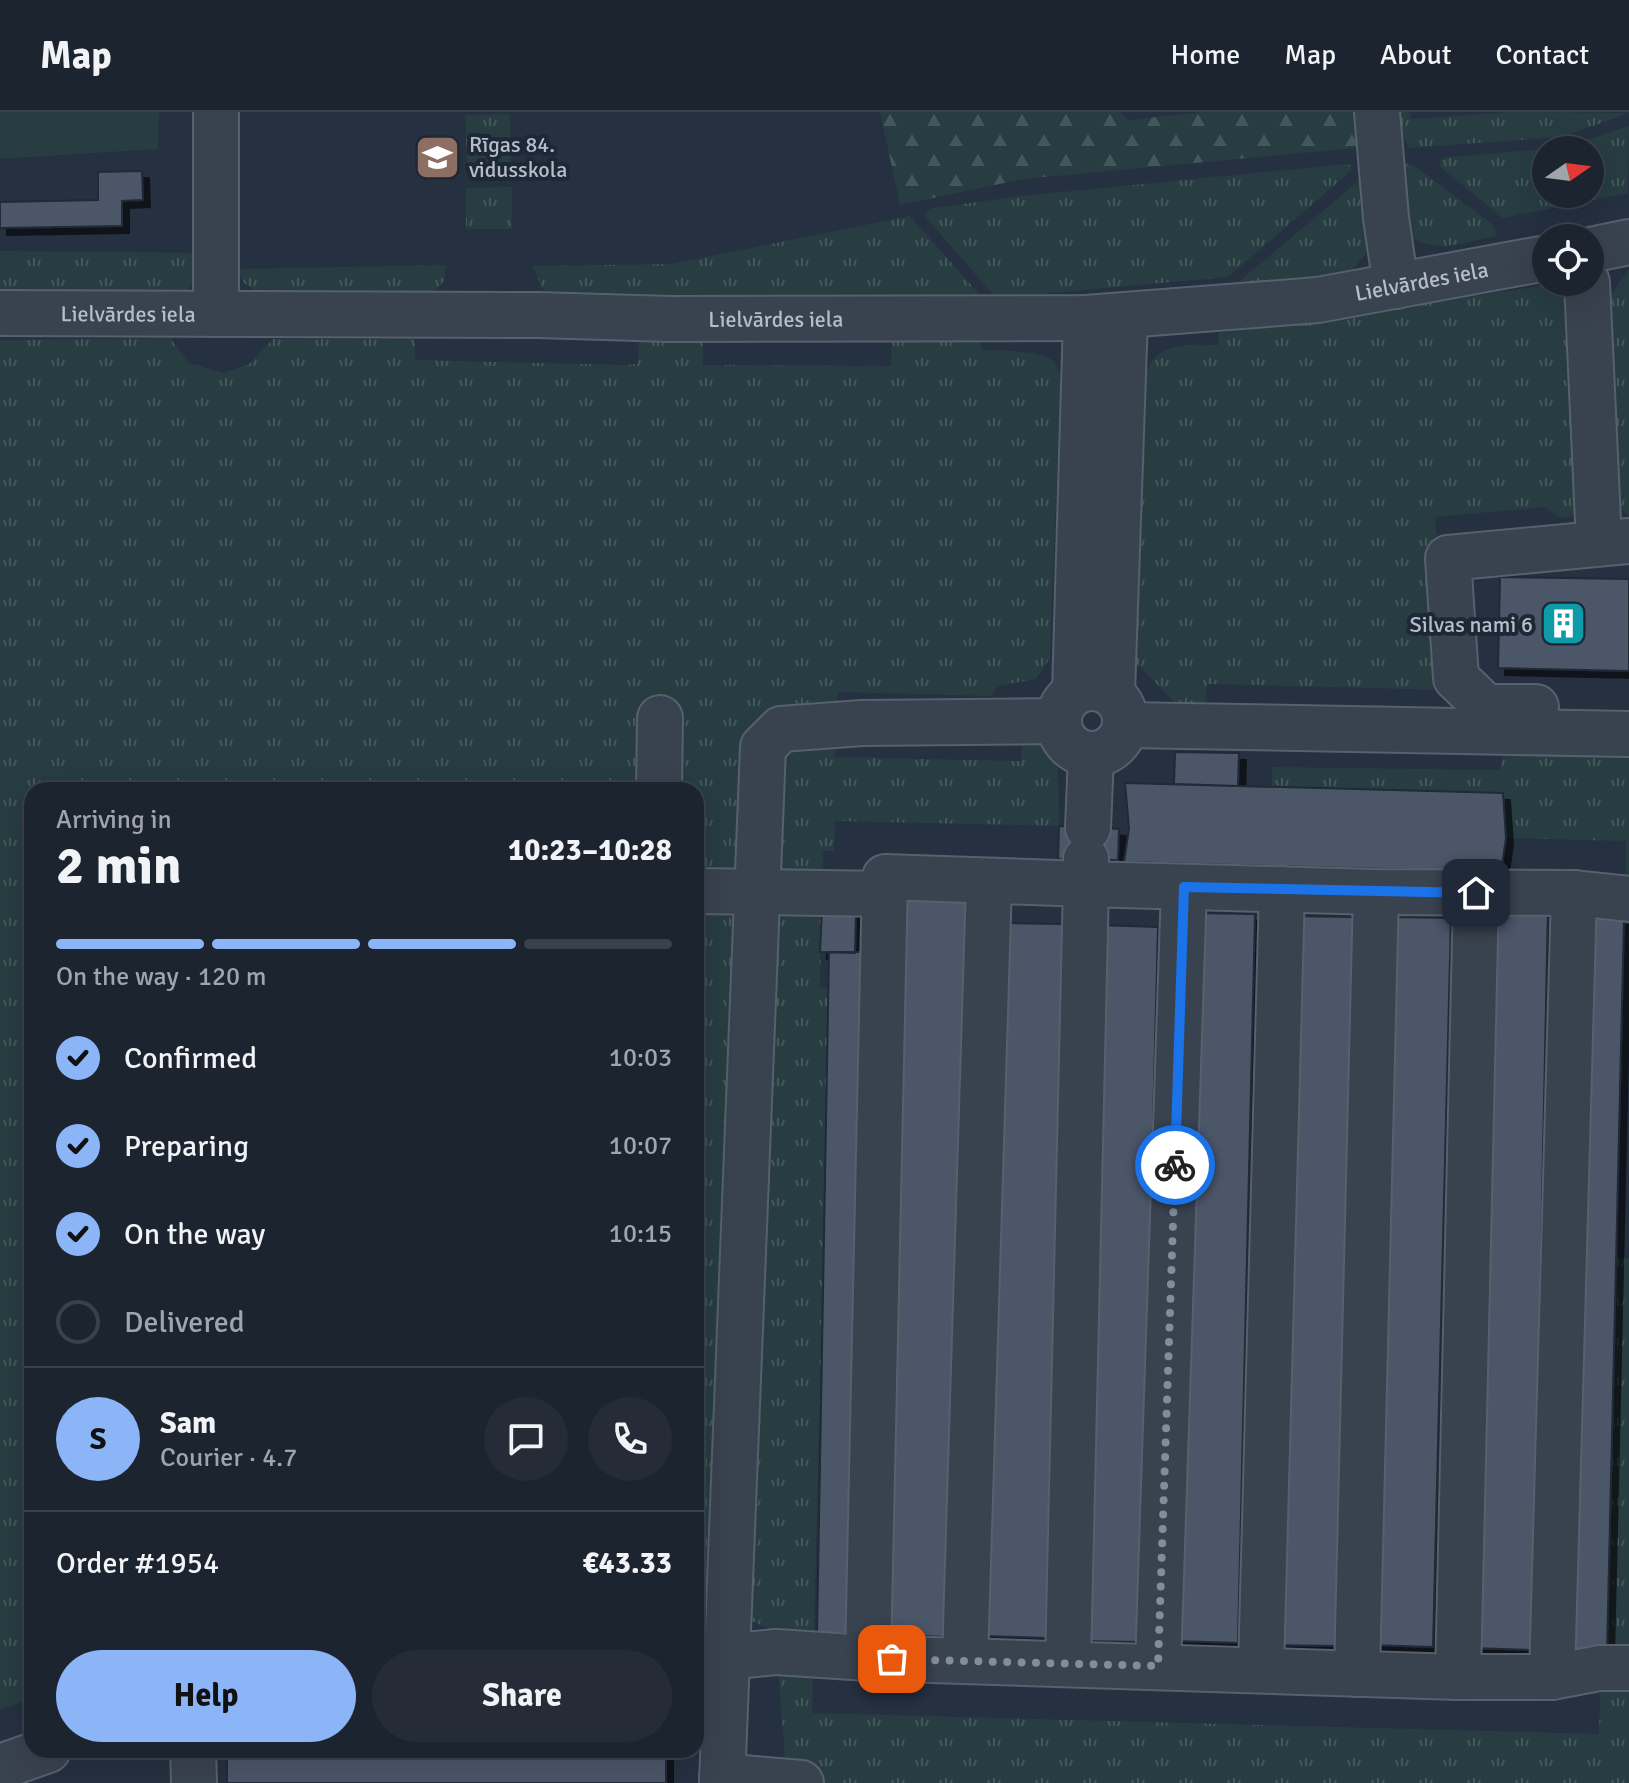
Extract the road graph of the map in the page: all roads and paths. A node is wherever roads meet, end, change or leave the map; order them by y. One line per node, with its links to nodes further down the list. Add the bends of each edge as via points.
1 (216, 112): 9 (street)
2 (1377, 112): 6 (street)
3 (1629, 242): 4 (street)
4 (1604, 247)
5 (1532, 261): 6 (street, Lielvārdes iela)
6 (1396, 286): 10 (street, Lielvārdes iela, via 1318,300)
7 (1588, 296): 11 (street)
8 (0, 313): 9 (street, Lielvārdes iela)
9 (216, 314): 10 (street, Lielvārdes iela)
10 (1106, 317): 13 (street)
11 (1614, 542): 12 (street, via 1448,558 1456,678 1486,707)
12 (1629, 706)
13 (1092, 708): 15 (street); 17 (street, via 1068,745 1091,755); 23 (street, via 781,729 763,747)
14 (660, 718): 16 (street)
15 (1629, 734)
16 (659, 782)
17 (1086, 857): 18 (street); 19 (street); 31 (street)
18 (989, 883): 26 (street, via 885,877); 30 (street)
19 (1184, 887): 20 (street); 32 (street)
20 (1282, 889): 22 (street); 34 (street)
21 (704, 891): 23 (street)
22 (1376, 892): 24 (street); 35 (street)
23 (757, 893): 26 (street); 28 (street)
24 (1476, 893): 25 (street); 36 (street)
25 (1574, 893): 27 (street); 37 (street)
26 (885, 894): 29 (street)
27 (1629, 899)
28 (711, 1654): 29 (street); 41 (street)
29 (868, 1658): 30 (street)
30 (965, 1660): 31 (street)
31 (1068, 1663): 32 (street)
32 (1158, 1666): 34 (street)
33 (1629, 1668): 37 (street)
34 (1261, 1670): 35 (street)
35 (1357, 1674): 36 (street)
36 (1458, 1677): 37 (street)
37 (1552, 1677)
38 (25, 1758): 40 (street)
39 (193, 1758): 42 (street)
40 (0, 1767)
41 (722, 1779): 43 (street)
42 (194, 1783)
43 (801, 1783)

